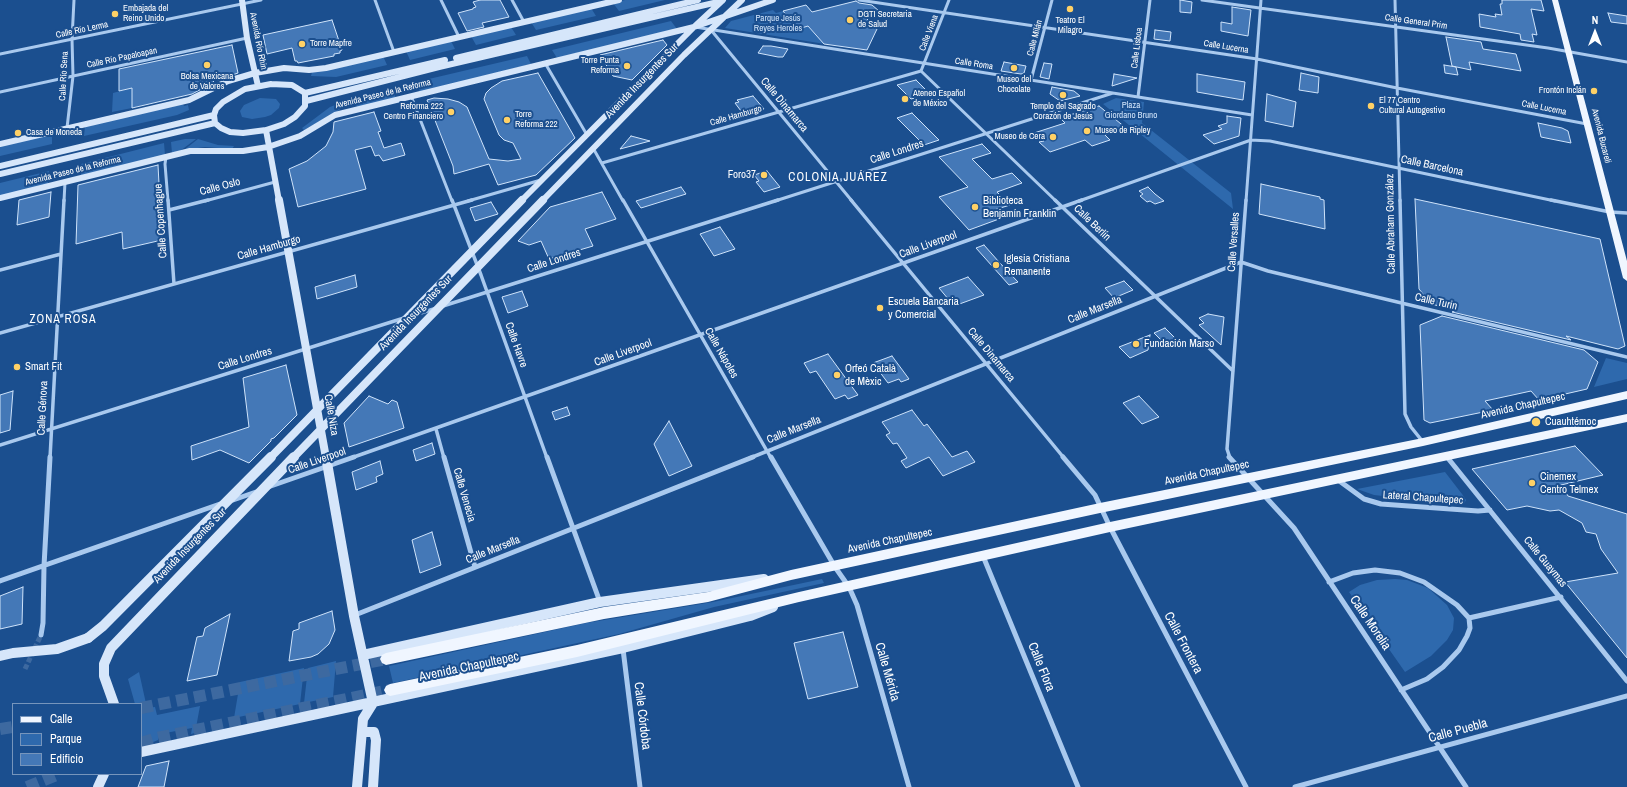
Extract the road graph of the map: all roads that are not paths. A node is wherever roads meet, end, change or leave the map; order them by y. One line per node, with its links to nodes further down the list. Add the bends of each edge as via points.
1 (74, 0): 31 (street, Calle Río Sena)
2 (261, 0): 19 (street, Calle Río Lerma)
3 (375, 0): 34 (street)
4 (441, 0): 29 (street)
5 (512, 0): 24 (street)
6 (619, 0): 20 (main road)
7 (698, 0): 47 (main road, Avenida Paseo de la Reforma)
8 (724, 0): 26 (main road, Avenida Insurgentes Sur); 51 (main road, Avenida Paseo de la Reforma)
9 (742, 0): 23 (main road, Avenida Insurgentes Sur)
10 (773, 0): 23 (main road, Avenida Paseo de la Reforma)
11 (859, 0): 22 (street, Calle Lucerna)
12 (949, 0): 22 (street, Calle Viena)
13 (1052, 0): 27 (street, Calle Milán)
14 (1150, 0): 32 (street, Calle Lisboa)
15 (1202, 0): 21 (street, Calle General Prim)
16 (1261, 0): 21 (street, Calle Versalles)
17 (1395, 0): 25 (street, Calle Abraham González)
18 (1555, 0): 33 (main road, Avenida Bucareli)
19 (242, 2): 30 (main road, Avenida Río Rhin); 31 (street, Calle Río Lerma)
20 (601, 2): 24 (main road)
21 (1261, 8): 25 (street, Calle General Prim); 36 (street, Calle Versalles)
22 (944, 13): 27 (street, Calle Lucerna); 39 (street, Calle Viena)
23 (724, 17): 26 (main road, Avenida Paseo de la Reforma); 28 (main road, Avenida Insurgentes Sur)
24 (524, 22): 29 (main road)
25 (1396, 26): 33 (street, Calle General Prim); 45 (street, Calle Abraham González)
26 (694, 27): 28 (street, Calle Roma); 38 (main road, Avenida Paseo de la Reforma); 60 (main road, Avenida Insurgentes Sur)
27 (1045, 28): 32 (street, Calle Lucerna); 43 (street, Calle Milán)
28 (711, 30): 39 (street, Calle Roma); 52 (street, Calle Dinamarca); 64 (main road, Avenida Insurgentes Sur)
29 (459, 37): 34 (main road)
30 (247, 38): 41 (main road, Avenida Río Rhin); 42 (street, Calle Río Papaloapan)
31 (72, 39): 35 (street, Calle Río Lerma); 42 (street, Calle Río Sena)
32 (1146, 42): 36 (street, Calle Lucerna); 50 (street, Calle Lisboa)
33 (1569, 51): 37 (street, Calle General Prim); 56 (main road, Avenida Bucareli)
34 (394, 52): 41 (main road, via 322,68 284,68)
35 (0, 54)
36 (1257, 59): 45 (street, Calle Lucerna); 54 (street, Calle Versalles)
37 (1627, 62)
38 (545, 63): 49 (main road, Avenida Paseo de la Reforma); 60 (street)
39 (925, 64): 40 (street, Calle Viena); 43 (street, Calle Roma)
40 (921, 71): 52 (street, Calle Hamburgo); 59 (street, Calle Berlín)
41 (256, 73): 44 (main road, Avenida Río Rhin); 57 (main road, via 228,81 189,100)
42 (73, 76): 46 (street, Calle Río Papaloapan); 57 (street, Calle Río Sena)
43 (1031, 80): 48 (street, Calle Roma)
44 (258, 86): 47 (main road, via 287,85); 53 (main road, via 233,95 216,109)
45 (1397, 88): 56 (street, Calle Lucerna); 68 (street, Calle Abraham González)
46 (0, 92)
47 (304, 93): 51 (main road)
48 (1113, 93): 50 (street, Calle Roma); 59 (street, Calle Londres)
49 (411, 96): 63 (main road, Avenida Paseo de la Reforma, via 335,115 300,136); 75 (street, Calle Havre)
50 (1138, 97): 54 (street, Calle Roma)
51 (306, 101): 58 (main road, via 295,117)
52 (778, 112): 66 (street, Calle Hamburgo); 73 (street, Calle Dinamarca)
53 (214, 115): 55 (main road); 67 (main road, Avenida Paseo de la Reforma)
54 (1252, 115): 61 (street, Calle Versalles)
55 (215, 123): 58 (main road, via 230,132); 69 (main road, Avenida Paseo de la Reforma)
56 (1587, 124): 78 (main road, Avenida Bucareli)
57 (67, 128): 62 (main road)
58 (266, 130): 63 (main road, Calle Niza)
59 (986, 134): 73 (street, Calle Londres); 76 (street, Calle Berlín)
60 (587, 135): 70 (main road, Avenida Insurgentes Sur)
61 (1251, 140): 68 (street, Calle Barcelona, via 1270,141); 76 (street, Calle Liverpool); 84 (street, Calle Versalles)
62 (0, 144)
63 (268, 147): 65 (main road, Avenida Paseo de la Reforma, via 242,151 199,150); 72 (main road, Calle Niza)
64 (593, 148): 66 (street, Calle Nápoles); 86 (main road, Avenida Insurgentes Sur)
65 (166, 157): 71 (main road, Avenida Paseo de la Reforma); 77 (street, Calle Copenhague)
66 (602, 163): 80 (street, Calle Nápoles)
67 (0, 166)
68 (1399, 168): 78 (street, Calle Barcelona); 92 (street, Calle Abraham González)
69 (0, 174)
70 (542, 180): 75 (street, Calle Hamburgo); 82 (main road, Avenida Insurgentes Sur)
71 (65, 182): 74 (main road, Avenida Paseo de la Reforma); 83 (street, Calle Génova)
72 (275, 182): 77 (street, Calle Oslo); 81 (main road, Calle Niza)
73 (835, 182): 80 (street, Calle Londres); 85 (street, Calle Dinamarca)
74 (0, 198)
75 (453, 205): 81 (street, Calle Hamburgo); 82 (street, Calle Havre)
76 (1062, 207): 85 (street, Calle Liverpool); 91 (street, Calle Berlín)
77 (169, 210): 89 (street, Calle Copenhague)
78 (1610, 212): 79 (street, Calle Barcelona); 88 (main road, Avenida Bucareli)
79 (1627, 213)
80 (647, 241): 90 (street, Calle Londres); 97 (street, Calle Nápoles)
81 (288, 252): 89 (street, Calle Hamburgo); 98 (main road, Calle Niza)
82 (471, 252): 86 (street, Calle Havre); 95 (main road, Avenida Insurgentes Sur)
83 (61, 254): 87 (street); 94 (street, Calle Génova)
84 (1241, 262): 91 (street, Calle Marsella); 92 (street, Calle Turin, via 1268,271); 101 (street, Calle Versalles)
85 (903, 263): 97 (street, Calle Liverpool); 100 (street, Calle Dinamarca)
86 (477, 267): 90 (street, Calle Havre); 93 (main road, Avenida Insurgentes Sur)
87 (0, 270)
88 (1627, 278)
89 (174, 284): 94 (street, Calle Hamburgo)
90 (487, 292): 93 (street, Calle Londres); 103 (street, Calle Havre)
91 (1155, 296): 100 (street, Calle Marsella); 101 (street, Calle Berlín)
92 (1402, 303): 99 (street, Calle Turin); 109 (street, Calle Abraham González, via 1405,414)
93 (436, 308): 95 (street, Calle Londres); 106 (main road, Avenida Insurgentes Sur)
94 (57, 316): 96 (street, Calle Hamburgo); 107 (street, Calle Génova)
95 (410, 316): 98 (street, Calle Londres); 104 (main road, Avenida Insurgentes Sur)
96 (0, 332)
97 (700, 335): 103 (street, Calle Liverpool); 111 (street, Calle Nápoles)
98 (306, 349): 104 (main road, Calle Niza); 107 (street, Calle Londres)
99 (1627, 357)
100 (986, 363): 111 (street, Calle Marsella); 119 (street, Calle Dinamarca, via 1095,495)
101 (1233, 371): 114 (street, Calle Versalles, via 1227,449 1229,456)
102 (1627, 395): 109 (main road, Avenida Chapultepec)
103 (525, 397): 108 (street, Calle Liverpool); 122 (street, Calle Havre)
104 (318, 409): 106 (main road, Calle Niza); 118 (main road, Avenida Insurgentes Sur)
105 (1627, 418): 112 (main road, Avenida Chapultepec)
106 (321, 428): 113 (main road, Calle Niza); 116 (main road, Avenida Insurgentes Sur)
107 (52, 429): 110 (street, Calle Londres); 124 (street, Calle Génova)
108 (436, 429): 113 (street, Calle Liverpool); 125 (street, Calle Venecia)
109 (1423, 442): 114 (main road, Avenida Chapultepec)
110 (0, 445)
111 (767, 451): 122 (street, Calle Marsella); 126 (street, Calle Nápoles)
112 (1447, 456): 115 (main road, Avenida Chapultepec); 120 (street, Calle Guaymas)
113 (327, 467): 116 (street, Calle Liverpool); 134 (main road, Calle Niza)
114 (1248, 478): 117 (street, Calle Morelia); 119 (main road, Avenida Chapultepec)
115 (1337, 480): 117 (main road, Avenida Chapultepec); 120 (street, Lateral Chapultepec, via 1364,498 1381,504)
116 (261, 490): 118 (street, Calle Liverpool); 145 (main road, Avenida Insurgentes Sur, via 111,648 104,664 104,676)
117 (1264, 495): 121 (main road, Avenida Chapultepec); 129 (street, Calle Morelia, via 1294,528)
118 (226, 502): 124 (street, Calle Liverpool); 139 (main road, Avenida Insurgentes Sur, bridge, via 88,638 57,649)
119 (1100, 508): 121 (street, Calle Frontera); 126 (main road, Avenida Chapultepec)
120 (1490, 510): 132 (street, Calle Guaymas)
121 (1110, 527): 123 (main road, Avenida Chapultepec); 157 (street, Calle Frontera)
122 (573, 528): 125 (street, Calle Marsella); 133 (street, Calle Havre)
123 (983, 555): 130 (main road, Avenida Chapultepec); 156 (street, Calle Flora)
124 (44, 566): 128 (street, Calle Liverpool); 136 (street, Calle Génova)
125 (476, 567): 134 (street, Calle Marsella)
126 (835, 567): 127 (main road, Avenida Chapultepec); 130 (street, Calle Mérida)
127 (791, 575): 133 (main road, Avenida Chapultepec); 140 (main road, Avenida Chapultepec, via 708,597 604,613)
128 (0, 581)
129 (1329, 582): 135 (street, via 1353,573 1375,570 1400,573 1428,584 1460,607); 143 (street, Calle Morelia)
130 (848, 587): 131 (main road, Avenida Chapultepec); 155 (street, Calle Mérida, via 857,605)
131 (800, 597): 137 (main road, Avenida Chapultepec, via 750,616); 142 (main road, Avenida Chapultepec, via 577,651)
132 (1561, 597): 135 (street); 141 (street, Calle Guaymas)
133 (600, 602): 138 (main road, Avenida Chapultepec)
134 (354, 616): 138 (main road, Calle Niza)
135 (1469, 618): 143 (street, via 1470,628 1467,636 1459,650 1445,665 1428,679)
136 (41, 635)
137 (623, 648): 146 (main road, Avenida Chapultepec); 154 (street, Calle Córdoba)
138 (363, 655): 146 (main road, Calle Niza)
139 (0, 656)
140 (386, 659)
141 (1627, 681)
142 (390, 690)
143 (1401, 690): 148 (street, Calle Morelia)
144 (1627, 696): 148 (street, Calle Puebla)
145 (114, 703)
146 (373, 703): 147 (main road, via 363,719); 149 (main road, Avenida Chapultepec)
147 (362, 732): 152 (main road); 153 (main road, via 374,732 376,740)
148 (1439, 747): 158 (street, Calle Puebla); 159 (street, Calle Morelia)
149 (142, 752)
150 (104, 775): 151 (main road)
151 (98, 787)
152 (357, 787)
153 (373, 787)
154 (640, 787)
155 (909, 787)
156 (1078, 787)
157 (1246, 787)
158 (1295, 787)
159 (1466, 787)

